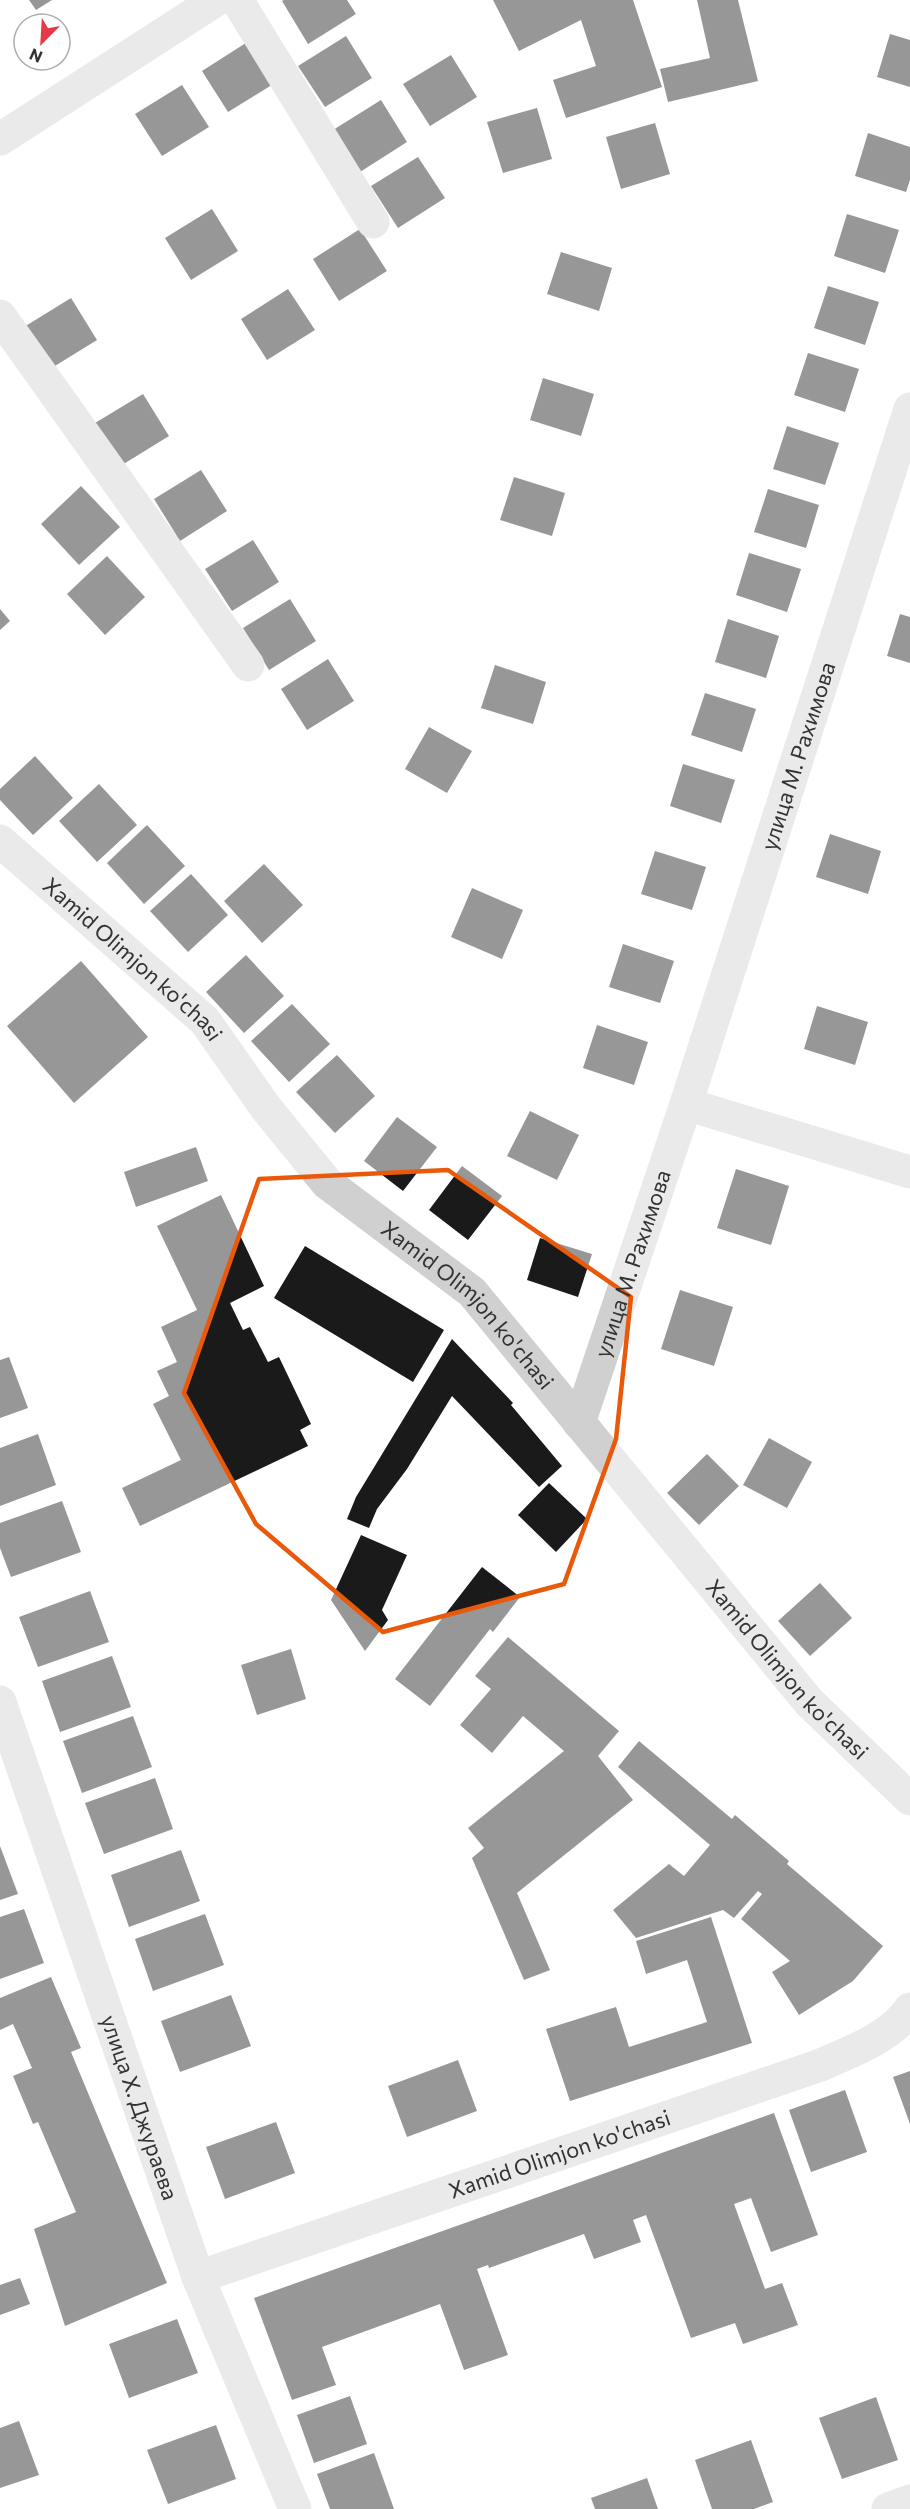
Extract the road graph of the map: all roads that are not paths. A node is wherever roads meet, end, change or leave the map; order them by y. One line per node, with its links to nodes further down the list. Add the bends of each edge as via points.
1 (216, 0): 3 (street)
2 (237, 0): 4 (street)
3 (0, 139)
4 (373, 222)
5 (0, 316): 7 (street)
6 (910, 409): 9 (street, улица М. Рахимова)
7 (248, 665)
8 (0, 841): 11 (street, Xamid Olimjon ko'chasi, via 205,1020 266,1108 327,1183 472,1292)
9 (686, 1104): 10 (street); 11 (street, улица М. Рахимова)
10 (910, 1172)
11 (579, 1423): 13 (street, Xamid Olimjon ko'chasi, via 809,1702)
12 (0, 1701): 15 (street, улица Х. Джураева)
13 (910, 1799)
14 (910, 2009): 15 (street, Xamid Olimjon ko'chasi, via 903,2020 862,2047 818,2066)
15 (198, 2277): 17 (street, улица Х. Джураева)
16 (910, 2501): 18 (street)
17 (295, 2509)
18 (888, 2509)

